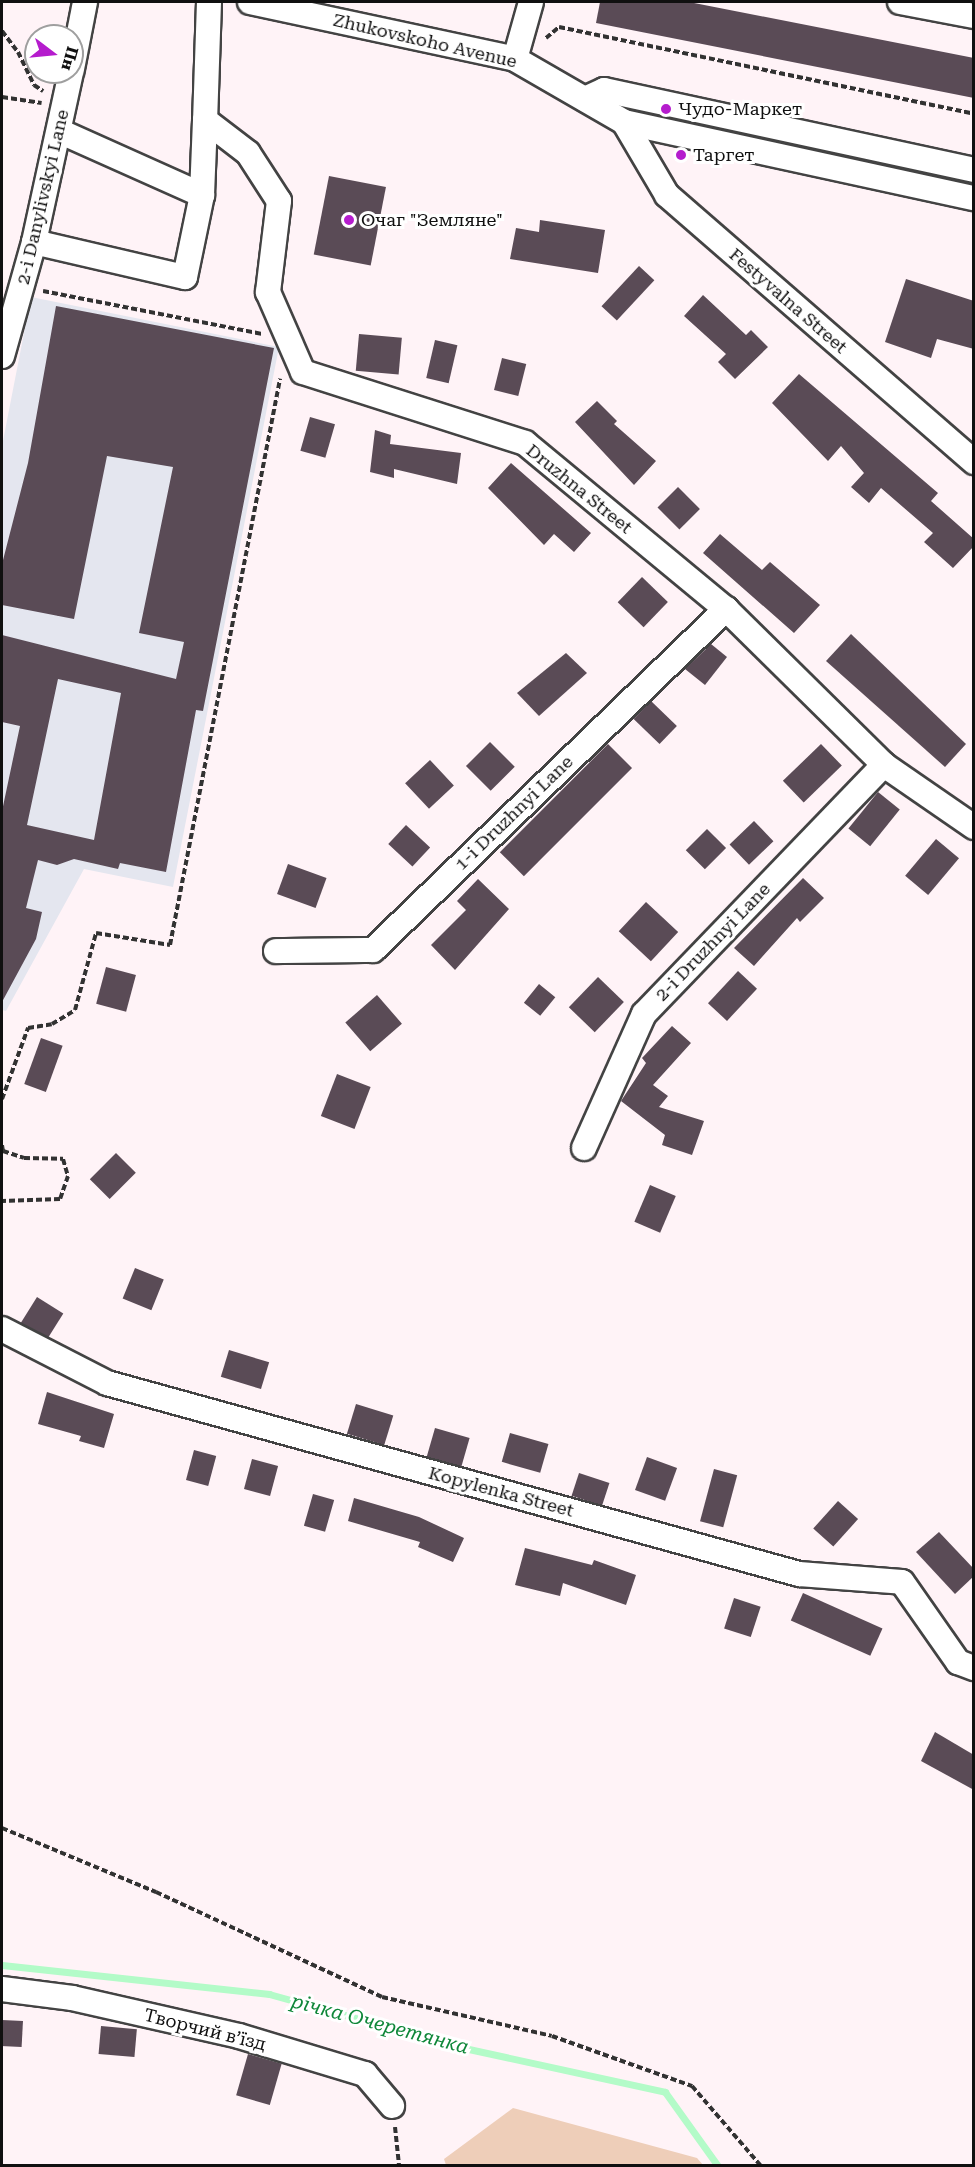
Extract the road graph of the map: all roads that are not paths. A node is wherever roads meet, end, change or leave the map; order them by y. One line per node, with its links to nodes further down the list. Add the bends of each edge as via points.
1 (85, 2): 7 (street, 2-i Danylivskyi Lane)
2 (209, 2): 11 (street)
3 (250, 2): 8 (street, Zhukovskoho Avenue)
4 (531, 2): 8 (street)
5 (900, 2): 6 (street)
6 (974, 16)
7 (81, 24)
8 (518, 52): 10 (street, Zhukovskoho Avenue)
9 (69, 84): 13 (street, 2-i Danylivskyi Lane)
10 (585, 99): 12 (street, Zhukovskoho Avenue); 14 (street, via 604,90)
11 (205, 120): 15 (street); 21 (street, Druzhna Street, via 248,153 279,201 268,292 303,372 525,443)
12 (624, 122): 16 (street, Zhukovskoho Avenue); 20 (street, Festyvalna Street, via 667,195)
13 (59, 131): 15 (street); 17 (street, 2-i Danylivskyi Lane)
14 (974, 170)
15 (202, 195): 17 (street, via 185,277)
16 (974, 198)
17 (34, 242): 18 (street, 2-i Danylivskyi Lane, via 22,287)
18 (5, 321): 19 (street, 2-i Danylivskyi Lane)
19 (2, 356)
20 (974, 462)
21 (726, 609): 22 (street, Druzhna Street); 24 (street, 1-i Druzhnyi Lane, via 373,950)
22 (884, 765): 23 (street, Druzhna Street); 25 (street, 2-i Druzhnyi Lane, via 644,1014)
23 (974, 827)
24 (276, 951)
25 (584, 1148)
26 (2, 1329): 27 (street, Kopylenka Street, via 107,1383 799,1574 902,1582 958,1662)
27 (974, 1668)
28 (2, 1989): 29 (street, Творчий в’їзд, via 72,1998 250,2039 365,2074)
29 (392, 2106)

